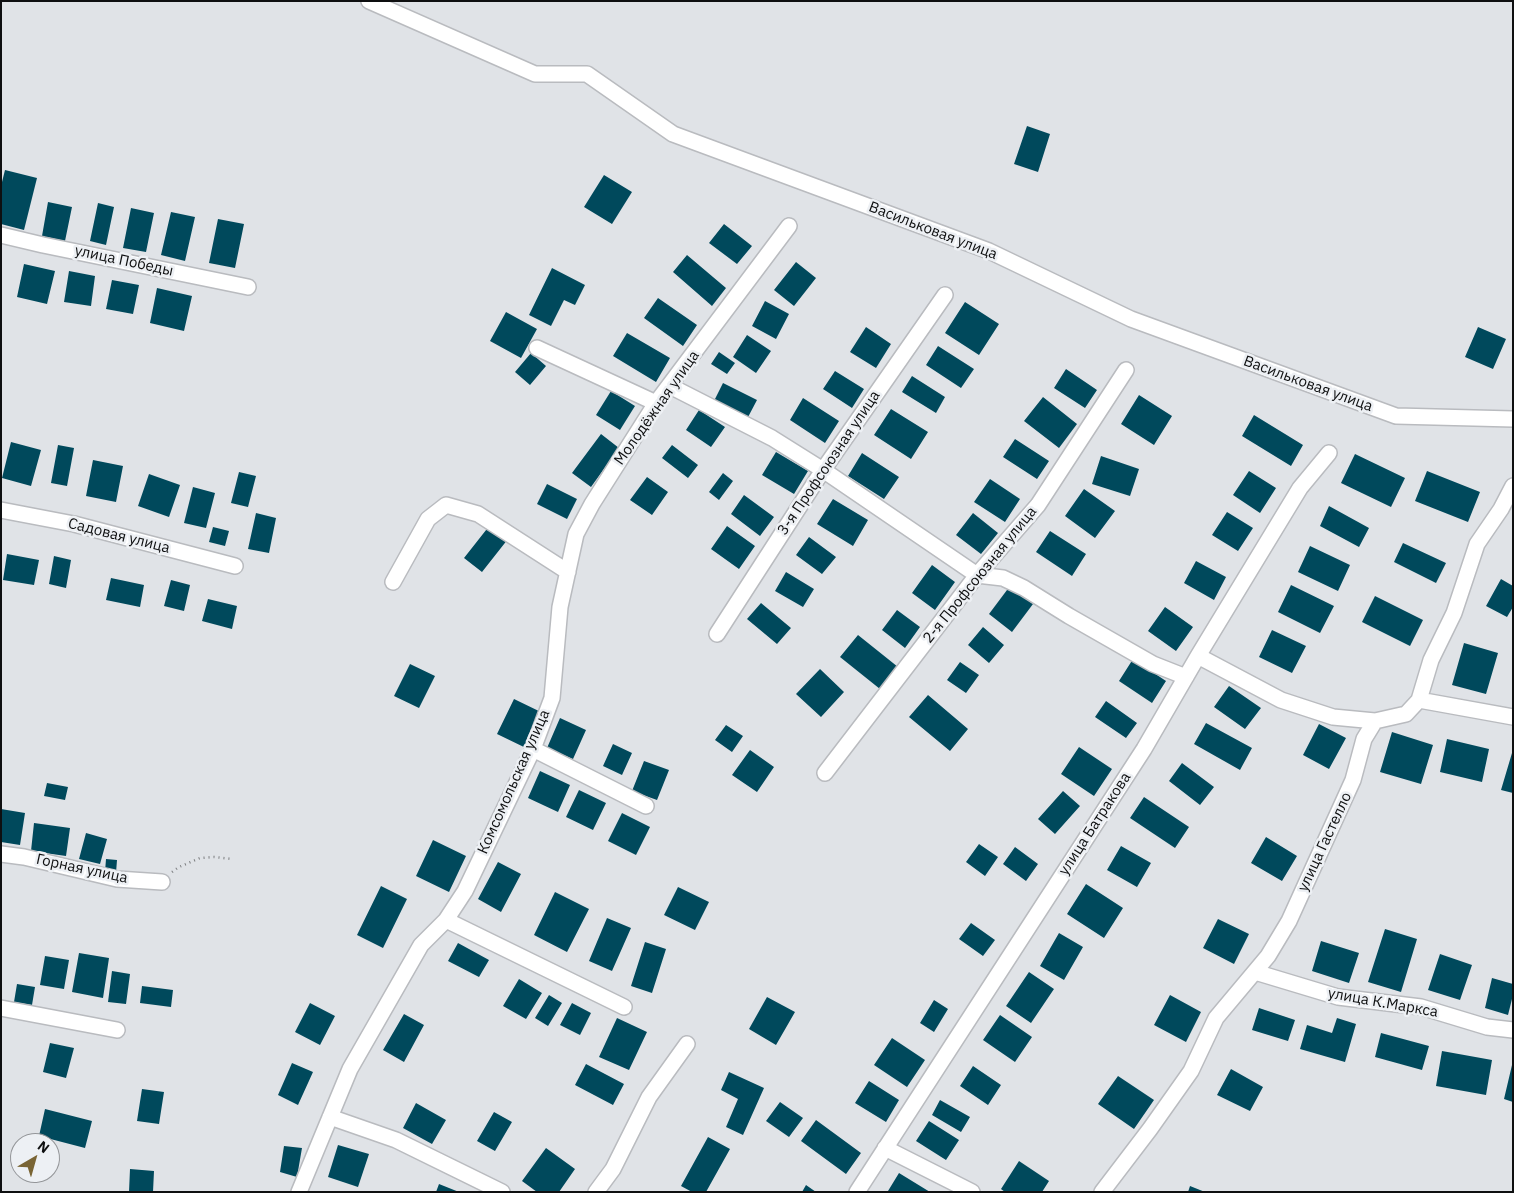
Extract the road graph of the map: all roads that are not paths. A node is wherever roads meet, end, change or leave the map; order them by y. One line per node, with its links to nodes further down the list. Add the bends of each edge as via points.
1 (369, 1): 10 (street, Васильковая улица, via 535,74 587,74 674,134 989,251 1131,319 1396,416)
2 (790, 226): 8 (street, Молодёжная улица)
3 (1, 235): 4 (street, улица Победы)
4 (248, 287)
5 (945, 295): 12 (street, 3-я Профсоюзная улица)
6 (537, 348): 9 (street)
7 (1126, 370): 17 (street, 2-я Профсоюзная улица, via 1038,505)
8 (670, 386): 9 (street, Молодёжная улица); 12 (street, via 772,438)
9 (656, 403): 16 (street, Молодёжная улица, via 576,534)
10 (1513, 419)
11 (1329, 453): 21 (street, улица Батракова, via 1300,488)
12 (823, 470): 17 (street); 20 (street, 3-я Профсоюзная улица)
13 (1513, 486): 23 (street, via 1477,544 1454,613 1431,660)
14 (1, 510): 15 (street, Садовая улица, via 74,524)
15 (235, 566)
16 (568, 572): 18 (street, via 478,514 446,505 428,519); 19 (street, Молодёжная улица)
17 (977, 575): 22 (street, via 1003,578 1024,588 1153,664); 27 (street, 2-я Профсоюзная улица)
18 (394, 582)
19 (560, 607): 26 (street, Комсомольская улица, via 552,698)
20 (717, 634)
21 (1198, 656): 22 (street, улица Батракова); 25 (street, via 1281,700 1333,717)
22 (1186, 678): 39 (street, улица Батракова, via 1144,749)
23 (1419, 700): 24 (street); 25 (street, via 1406,714)
24 (1513, 717)
25 (1375, 721): 32 (street, улица Гастелло, via 1364,739 1353,780 1288,921)
26 (533, 749): 28 (street); 31 (street, Комсомольская улица, via 464,891)
27 (825, 773)
28 (646, 806)
29 (1, 854): 30 (street, Горная улица, via 117,879)
30 (162, 882)
31 (446, 920): 33 (street); 38 (street, Комсомольская улица, via 420,945 350,1069)
32 (1255, 972): 36 (street, улица К.Маркса, via 1338,997 1421,1007 1487,1027); 45 (street, улица Гастелло, via 1216,1018 1191,1072)
33 (624, 1007)
34 (2, 1010): 35 (street)
35 (117, 1030)
36 (1513, 1030)
37 (686, 1044): 42 (street, via 649,1097 613,1169)
38 (330, 1117): 40 (street, Комсомольская улица); 41 (street, via 396,1140)
39 (885, 1148): 43 (street, улица Батракова); 44 (street)
40 (299, 1192)
41 (502, 1192)
42 (596, 1192)
43 (857, 1192)
44 (972, 1192)
45 (1102, 1192)

